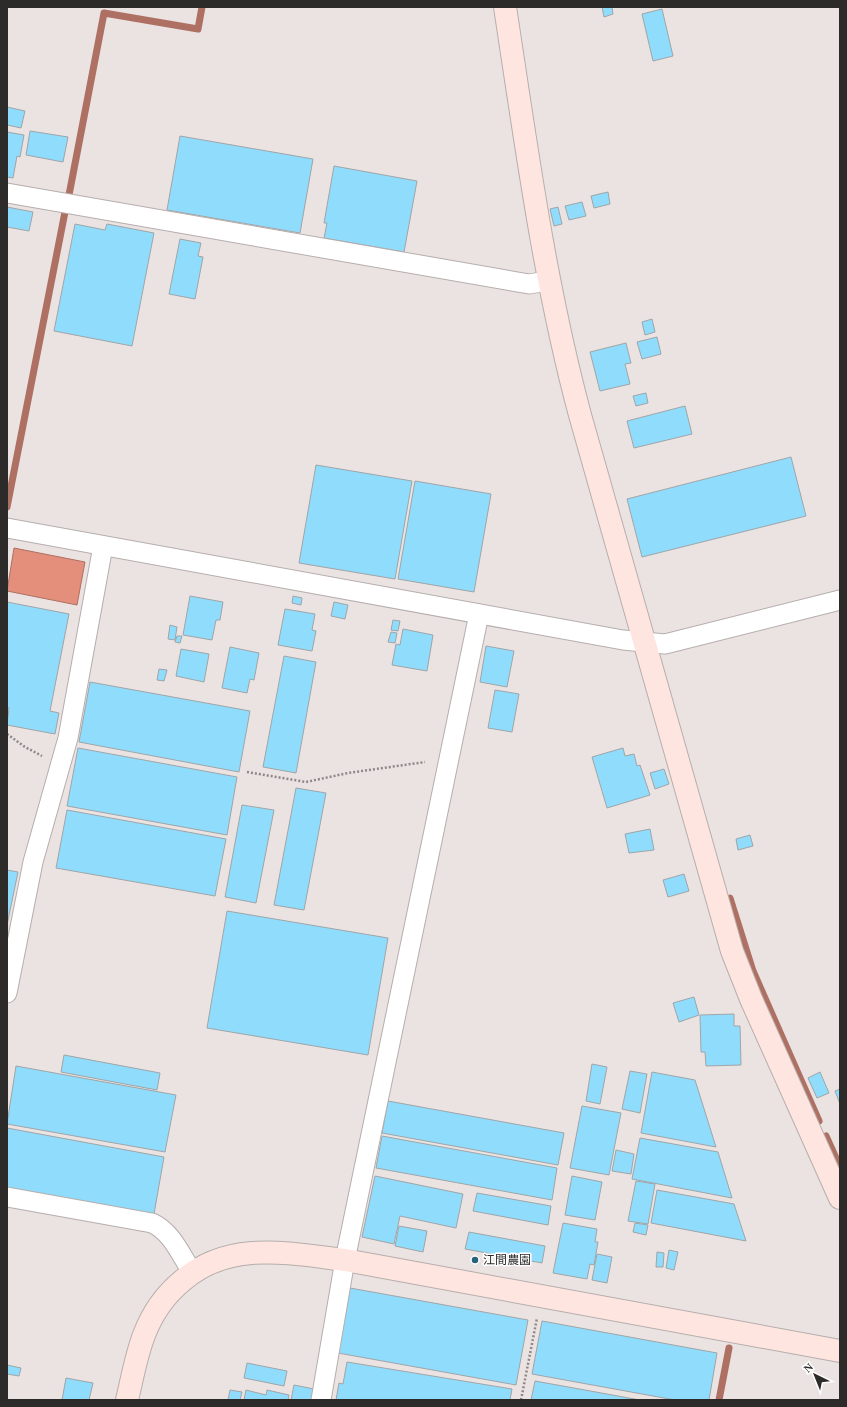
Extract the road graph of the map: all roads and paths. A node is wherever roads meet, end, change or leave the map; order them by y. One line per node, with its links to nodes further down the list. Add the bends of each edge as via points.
1 (505, 7): 3 (street)
2 (7, 193): 3 (street, via 528,284)
3 (548, 281): 8 (street, via 571,382)
4 (7, 528): 5 (street)
5 (104, 546): 7 (street); 11 (street)
6 (840, 600): 8 (street, via 665,644)
7 (479, 614): 8 (street); 10 (street)
8 (644, 642): 15 (street, via 732,951)
9 (7, 734): 11 (path, via 25,747)
10 (448, 762): 12 (path, via 348,773 306,782); 16 (street)
11 (61, 763): 13 (street, via 33,862)
12 (246, 772)
13 (7, 993)
14 (7, 1197): 17 (street, via 152,1223 166,1232)
15 (840, 1198)
16 (345, 1260): 17 (street, via 284,1253 244,1253 206,1264); 18 (street); 21 (street)
17 (192, 1272): 20 (street, via 175,1286 152,1318 143,1336)
18 (542, 1296): 19 (street); 22 (path)
19 (840, 1351)
20 (127, 1400)
21 (321, 1400)
22 (521, 1400)

